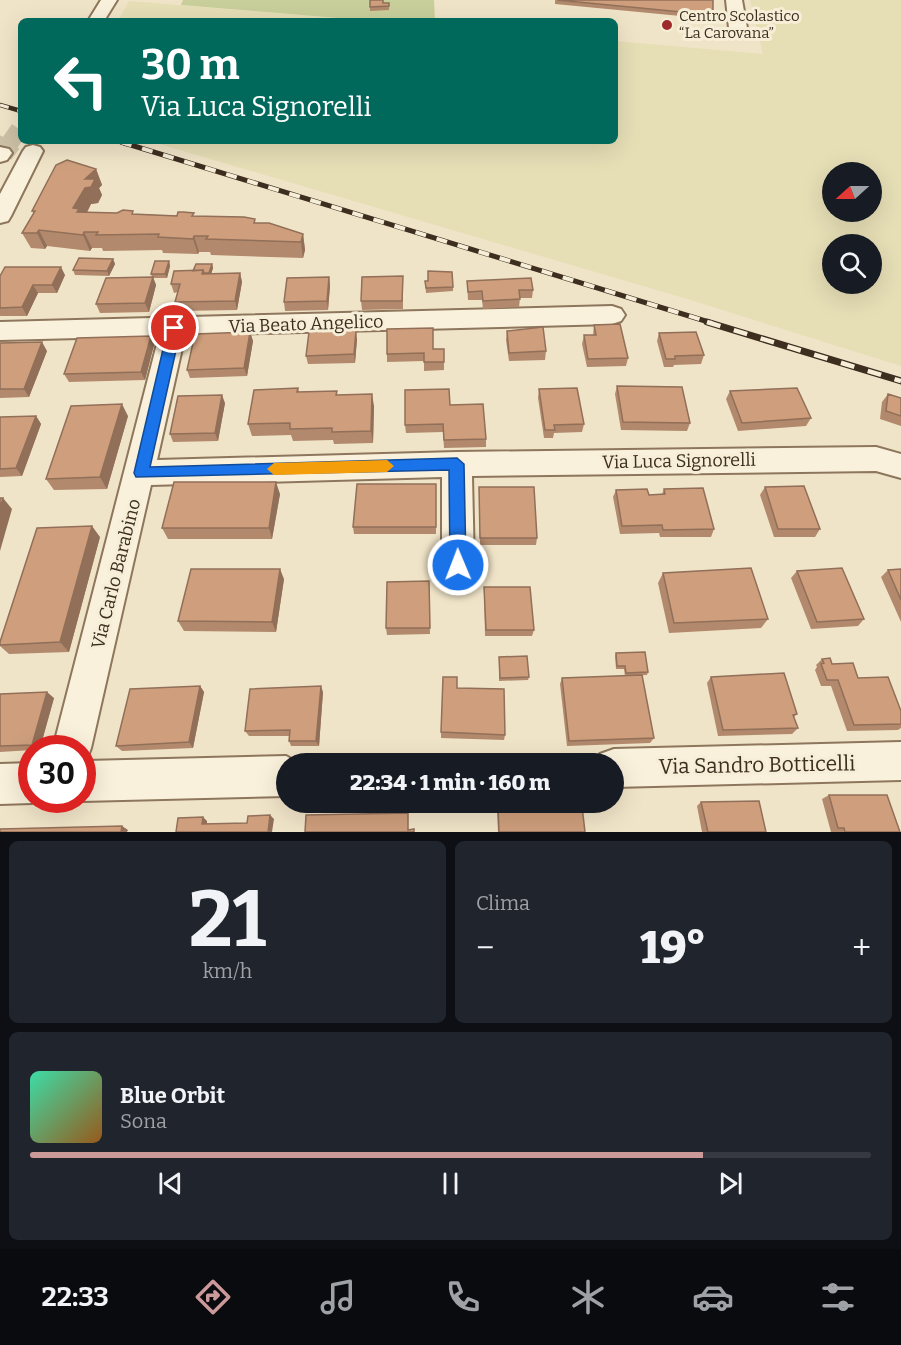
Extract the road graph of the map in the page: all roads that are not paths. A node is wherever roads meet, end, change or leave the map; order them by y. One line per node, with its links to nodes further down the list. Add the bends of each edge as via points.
1 (109, 0): 3 (street)
2 (734, 0): 4 (street)
3 (98, 18)
4 (738, 28)
5 (33, 151): 6 (street)
6 (0, 216)
7 (612, 315): 8 (street, Via Beato Angelico)
8 (174, 328): 9 (street, Via Beato Angelico); 12 (street, Via Carlo Barabino)
9 (0, 331)
10 (457, 464): 11 (street, Via Luca Signorelli, via 876,459); 12 (street, Via Luca Signorelli); 13 (street)
11 (901, 466)
12 (141, 473): 14 (street, Via Carlo Barabino)
13 (458, 565)
14 (75, 735)
15 (901, 761): 16 (street, Via Sandro Botticelli)
16 (624, 768)
17 (276, 776): 18 (street)
18 (96, 781)
19 (18, 783): 20 (street)
20 (0, 784)

